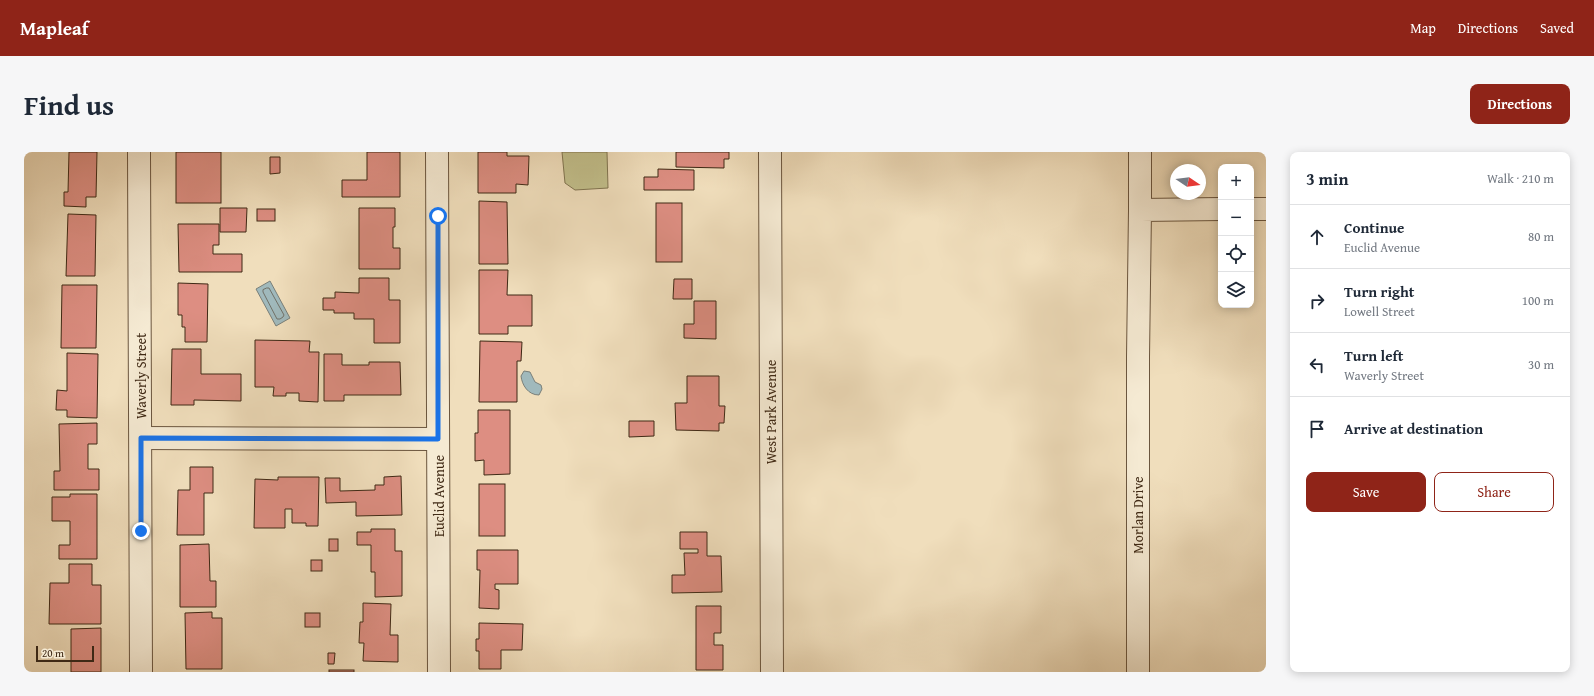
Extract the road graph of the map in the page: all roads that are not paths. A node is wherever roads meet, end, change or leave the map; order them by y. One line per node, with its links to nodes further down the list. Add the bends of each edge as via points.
1 (139, 152): 9 (street, Waverly Street)
2 (437, 152): 10 (street, Euclid Avenue)
3 (770, 152): 13 (street, West Park Avenue)
4 (1140, 152): 7 (street, Morlan Drive)
5 (1254, 209): 6 (street)
6 (1266, 209)
7 (1140, 210): 8 (street); 14 (street, Morlan Drive)
8 (1218, 210)
9 (141, 438): 10 (street); 11 (street, Waverly Street)
10 (438, 439): 12 (street, Euclid Avenue)
11 (141, 672)
12 (439, 672)
13 (772, 672)
14 (1138, 672)

